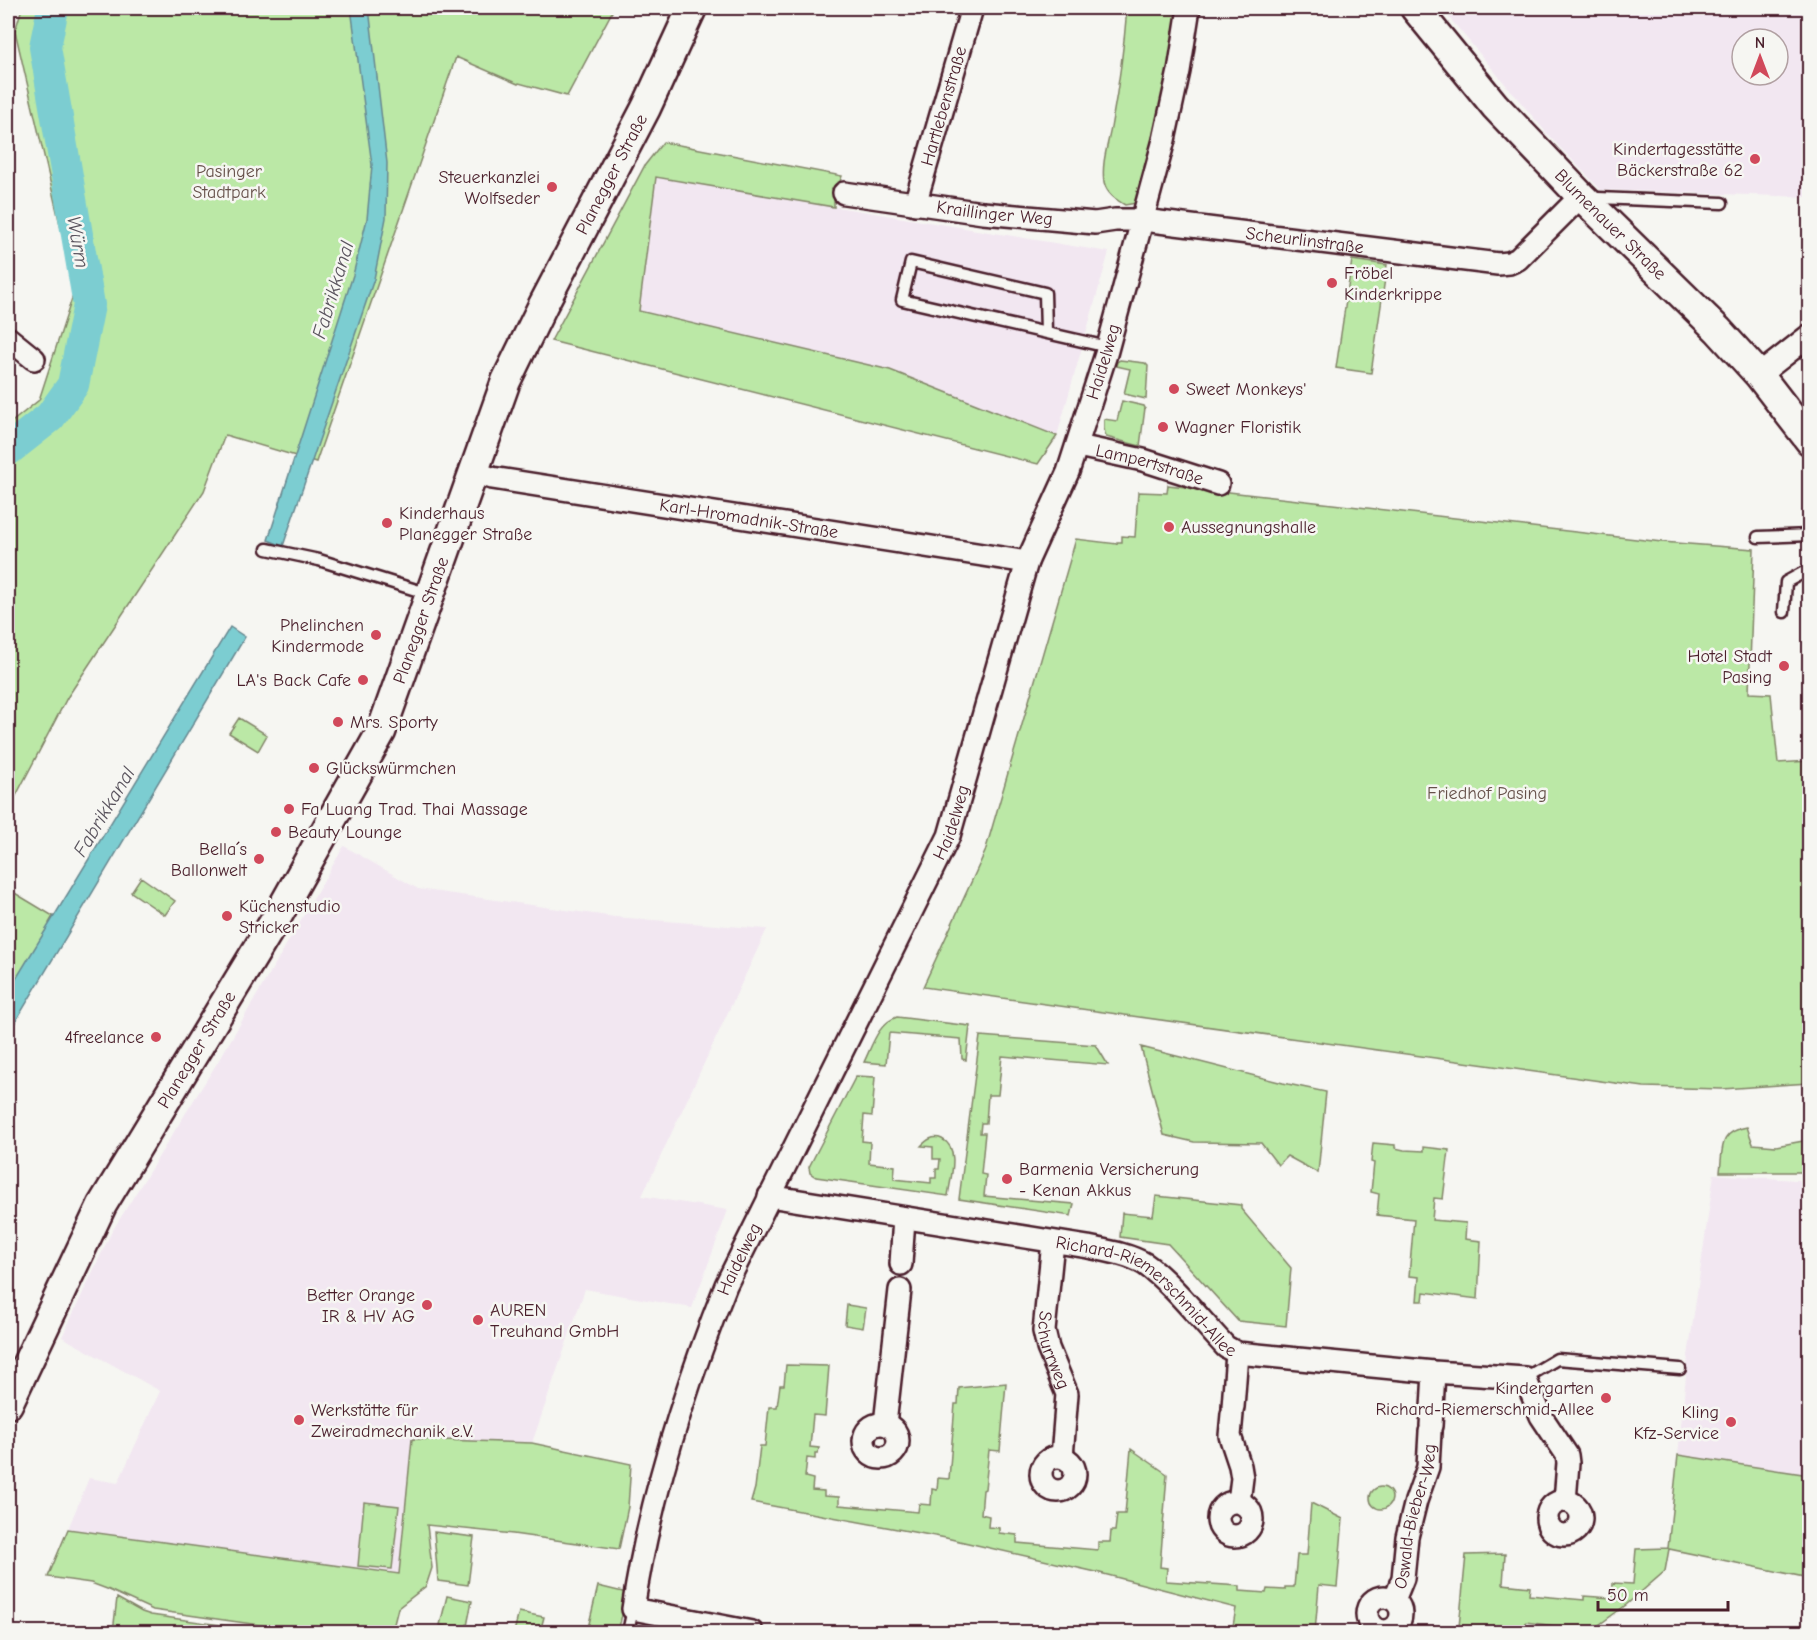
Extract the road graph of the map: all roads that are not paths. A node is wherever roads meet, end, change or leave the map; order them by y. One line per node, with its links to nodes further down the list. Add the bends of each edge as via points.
1 (692, 8): 18 (main road, Planegger Straße, via 646,108 506,381)
2 (972, 8): 8 (street, Hartlebenstraße)
3 (1189, 8): 9 (street, Haidelweg, via 1177,82)
4 (1415, 8): 6 (main road, Blumenauer Straße, via 1495,106)
5 (844, 193): 8 (street, Kraillinger Weg)
6 (1586, 201): 7 (lane, via 1598,198); 9 (street, Scheurlinstraße, via 1509,264); 15 (main road, Blumenauer Straße)
7 (1722, 203)
8 (915, 204): 9 (street, Kraillinger Weg, via 1095,223)
9 (1143, 220): 13 (street, Haidelweg)
10 (1046, 332): 10 (lane, via 902,300 911,262 1045,293); 13 (lane)
11 (1809, 335): 15 (street)
12 (8, 338): 14 (street)
13 (1108, 347): 17 (street, Haidelweg)
14 (33, 359)
15 (1759, 375): 16 (main road, Blumenauer Straße)
16 (1809, 441)
17 (1078, 446): 19 (street, Lampertstraße, via 1175,469); 23 (street, Haidelweg)
18 (473, 472): 23 (street, Karl-Hromadnik-Straße); 25 (main road, Planegger Straße)
19 (1218, 484)
20 (1809, 535): 21 (lane)
21 (1758, 537)
22 (267, 549): 25 (lane, via 320,560)
23 (1027, 562): 27 (street, Haidelweg, via 949,836)
24 (1809, 569): 26 (lane, via 1786,582)
25 (430, 594): 36 (main road, Planegger Straße, via 381,732 277,917 102,1205)
26 (1785, 612)
27 (769, 1196): 28 (street, Richard-Riemerschmid-Allee); 42 (street, Haidelweg, via 700,1352 657,1491)
28 (904, 1218): 29 (street, Richard-Riemerschmid-Allee); 30 (street)
29 (1053, 1242): 32 (street, Richard-Riemerschmid-Allee, via 1125,1255 1145,1264 1226,1347); 38 (street, Schurrweg, via 1044,1330 1067,1394)
30 (901, 1264)
31 (900, 1290): 37 (street)
32 (1237, 1353): 34 (street, Richard-Riemerschmid-Allee); 40 (street, via 1230,1436 1242,1478)
33 (1680, 1369): 35 (lane, via 1557,1359)
34 (1434, 1372): 35 (street, Richard-Riemerschmid-Allee); 41 (street, Oswald-Bieber-Weg, via 1428,1467 1411,1519 1403,1578)
35 (1525, 1378): 39 (street, via 1541,1416 1567,1455)
36 (8, 1404)
37 (885, 1424)
38 (1062, 1457)
39 (1565, 1501)
40 (1239, 1502)
41 (1394, 1600)
42 (633, 1609): 43 (lane); 44 (street)
43 (628, 1632)
44 (752, 1632)

